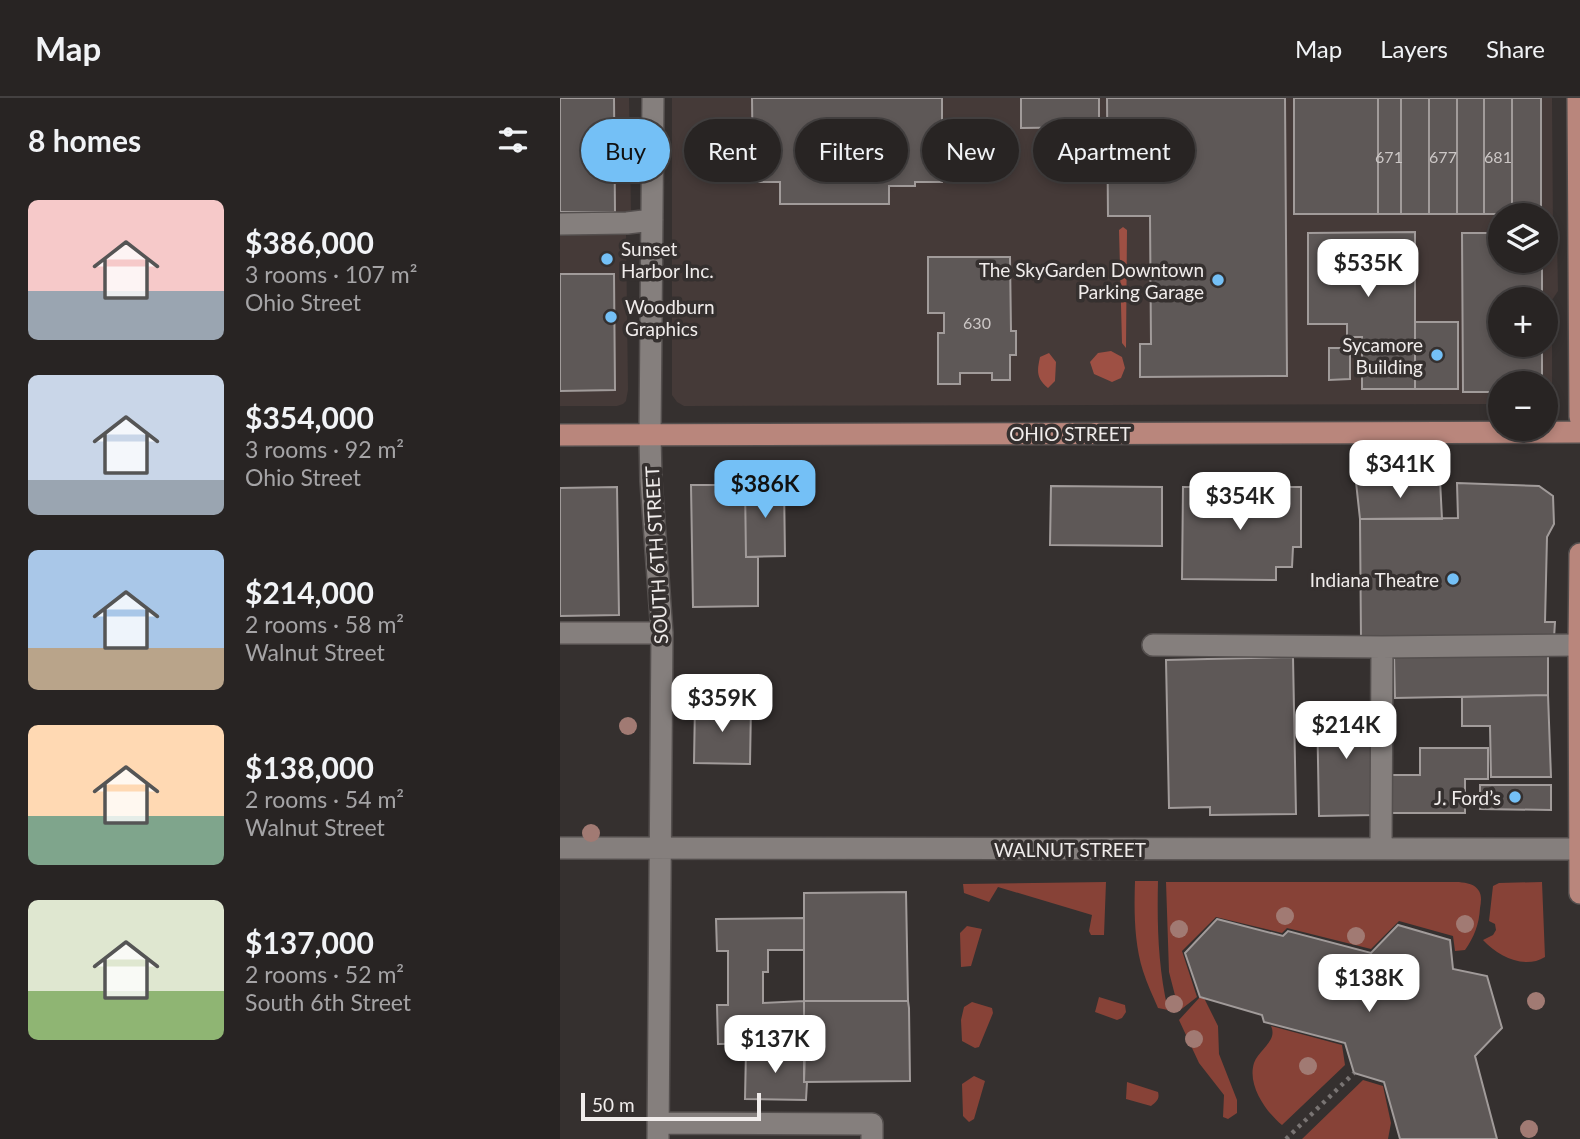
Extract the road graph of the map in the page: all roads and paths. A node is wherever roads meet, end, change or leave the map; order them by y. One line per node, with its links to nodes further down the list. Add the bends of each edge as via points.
1 (653, 98): 3 (street, SOUTH 6TH STREET)
2 (1578, 98): 4 (main road)
3 (652, 220): 5 (street); 9 (street, SOUTH 6TH STREET)
4 (1580, 220): 6 (main road)
5 (560, 223)
6 (1580, 417)
7 (1580, 432): 9 (main road, OHIO STREET)
8 (560, 435): 9 (main road, OHIO STREET)
9 (650, 435): 12 (street, SOUTH 6TH STREET)
10 (1580, 554): 14 (main road)
11 (560, 633): 12 (street)
12 (662, 633): 17 (street, SOUTH 6TH STREET)
13 (1153, 645): 15 (street)
14 (1579, 645): 15 (street); 19 (main road)
15 (1382, 647): 18 (street)
16 (560, 848): 17 (street, WALNUT STREET)
17 (661, 848): 18 (street, WALNUT STREET); 22 (street, SOUTH 6TH STREET)
18 (1381, 849): 19 (street, WALNUT STREET)
19 (1580, 849): 20 (main road)
20 (1580, 892)
21 (1354, 1073): 24 (path)
22 (658, 1131): 23 (street, via 872,1124)
23 (872, 1139)
24 (1286, 1139)

